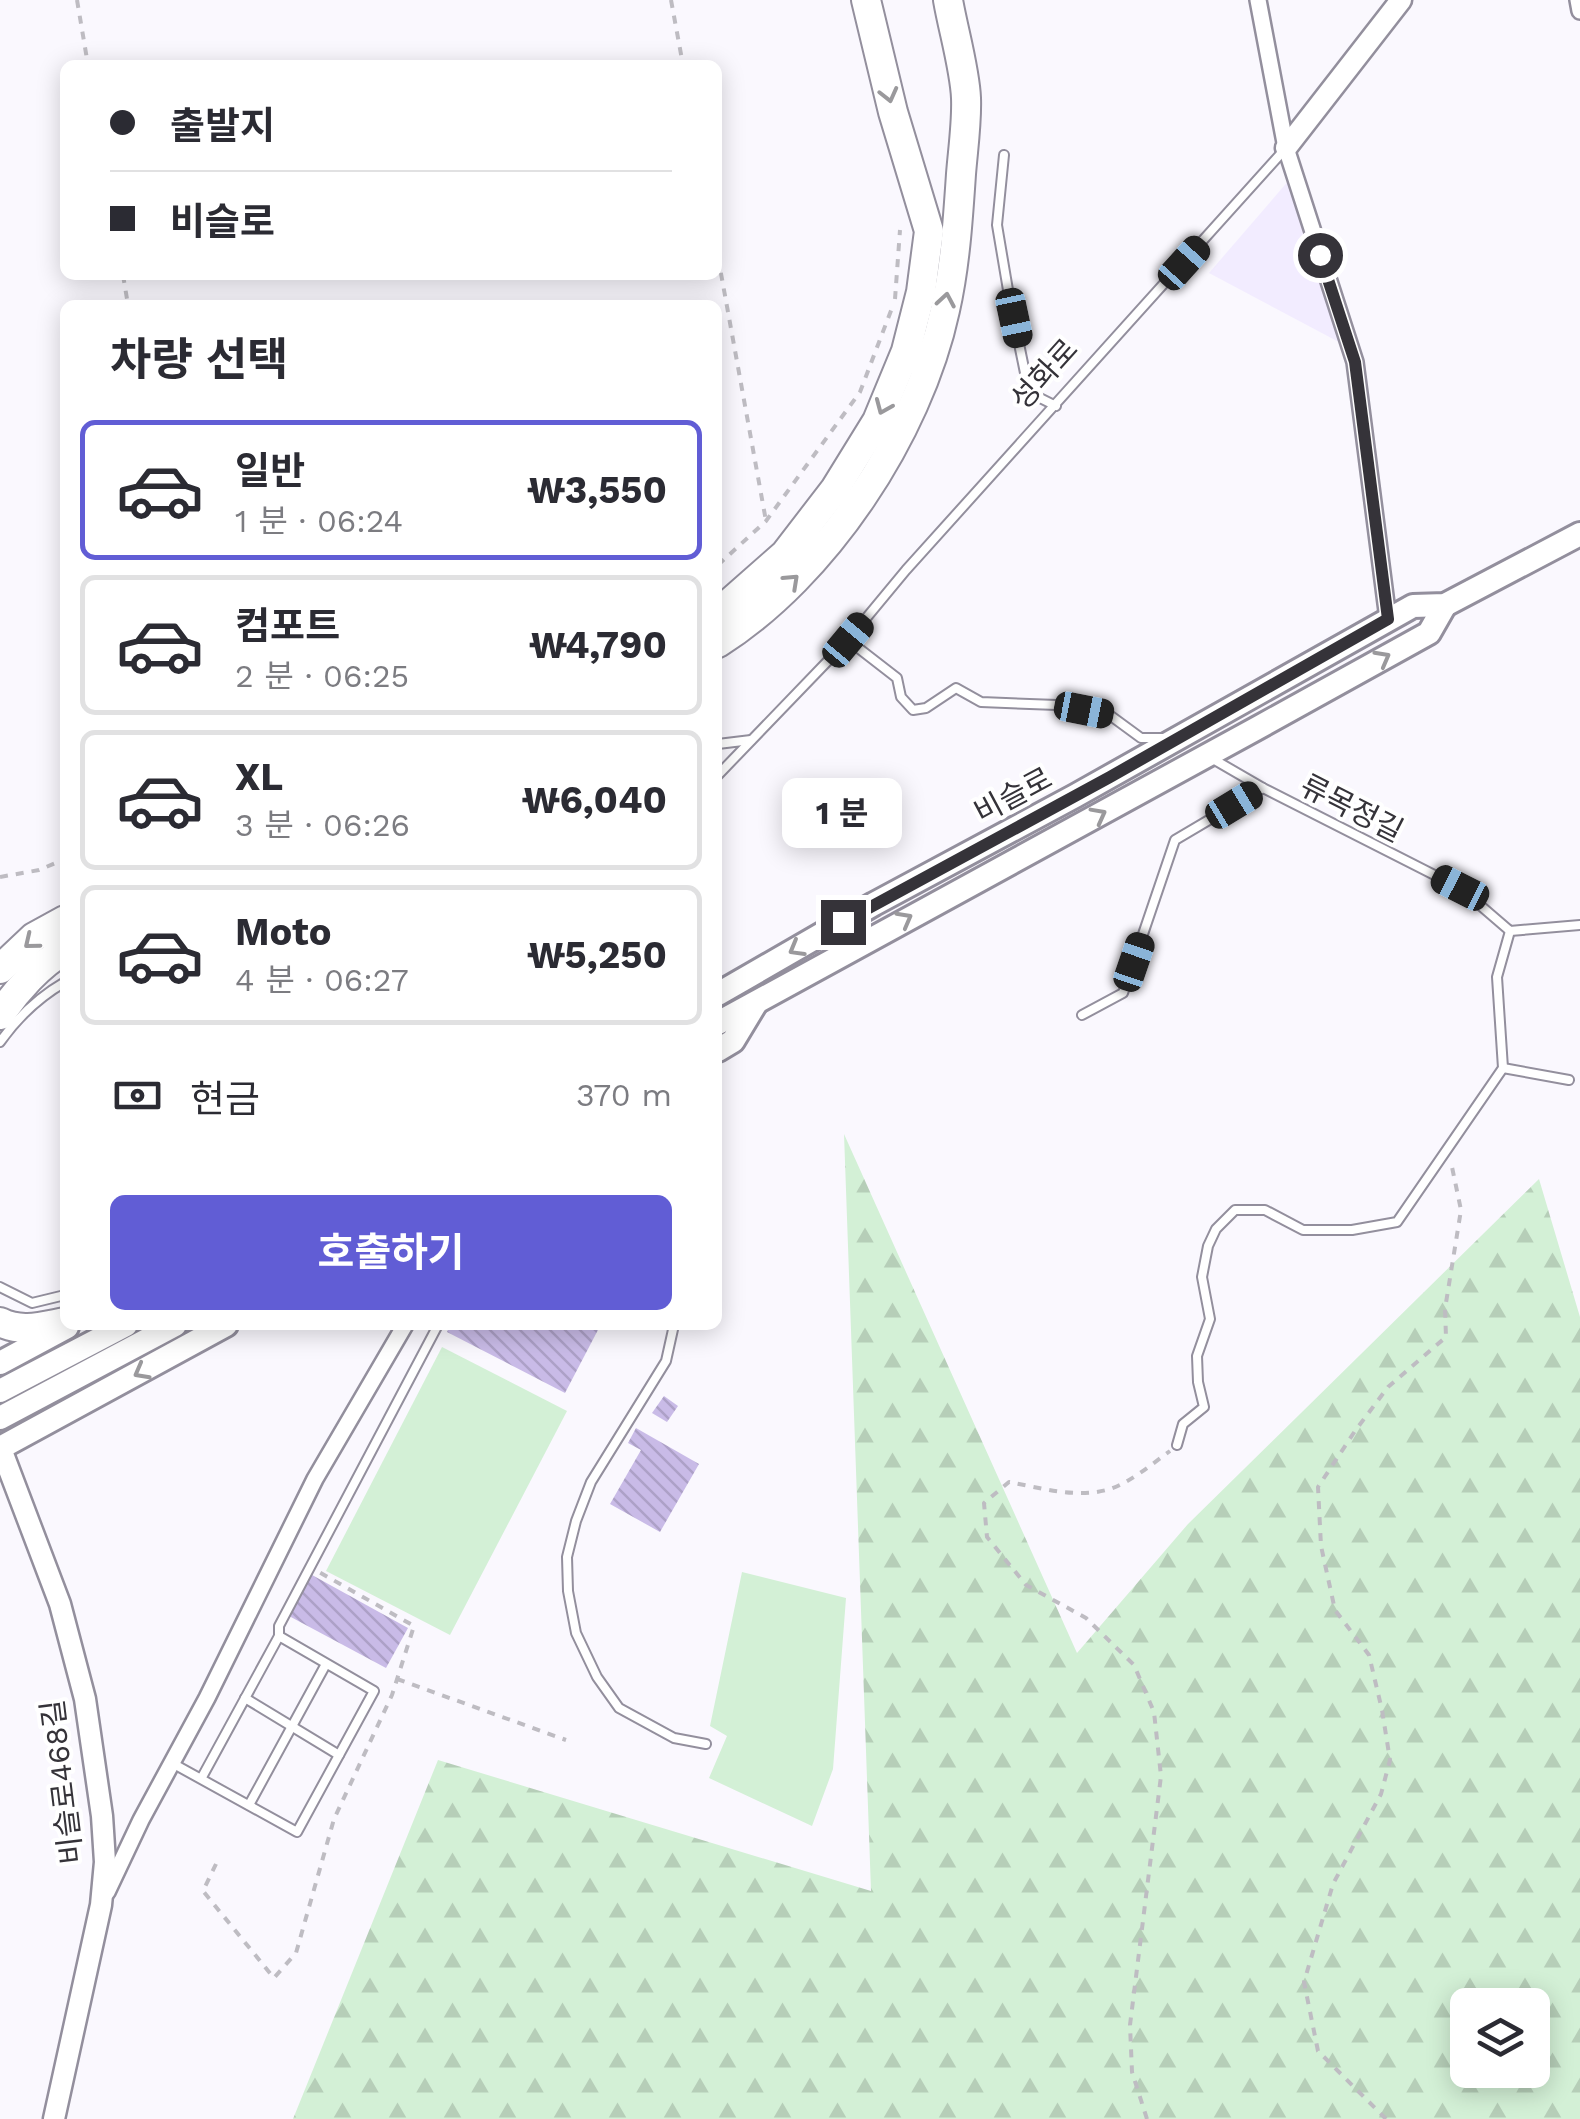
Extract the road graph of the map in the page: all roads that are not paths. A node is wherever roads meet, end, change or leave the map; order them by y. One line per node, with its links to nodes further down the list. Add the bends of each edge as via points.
1 (866, 0): 12 (highway, one-way to 12, via 929,231 921,292 877,422 835,489 784,554)
2 (948, 0): 14 (highway, one-way to 2, via 800,575 854,510 927,374 946,310 966,96)
3 (1258, 0): 7 (street)
4 (1401, 0): 7 (main road, 성화로)
5 (1578, 0): 6 (street)
6 (1580, 11)
7 (1286, 148): 9 (lane, 성화로); 13 (street, via 1355,362)
8 (1004, 155): 9 (lane, via 998,225 1025,373 1038,397)
9 (1056, 406): 15 (lane, 성화로)
10 (1580, 534): 11 (main road, 비슬로)
11 (1445, 605): 13 (main road, 비슬로, via 1412,606); 19 (main road, 비슬로, one-way to 11, via 1429,633)
12 (722, 609)
13 (1388, 619): 16 (main road, 비슬로)
14 (722, 640)
15 (848, 640): 16 (lane, via 897,678 913,710 956,688 980,702 1057,705 1111,716 1141,738); 17 (lane, 성화로)
16 (1179, 738): 19 (lane, 류목정길); 28 (main road, 비슬로, one-way to 28)
17 (751, 740): 18 (lane); 20 (lane, 성화로)
18 (722, 744)
19 (1209, 756): 21 (lane, 류목정길); 29 (main road, 비슬로, one-way to 19)
20 (722, 772)
21 (1263, 788): 24 (lane, 류목정길, via 1460,888); 31 (lane, via 1175,840 1124,993)
22 (60, 923): 26 (highway, one-way to 26)
23 (1580, 925): 24 (lane)
24 (1510, 931): 35 (lane, via 1497,976)
25 (60, 953): 30 (highway)
26 (0, 969)
27 (60, 985): 33 (lane)
28 (722, 992)
29 (758, 1000): 32 (main road, 비슬로); 34 (main road)
30 (0, 1015)
31 (1082, 1015)
32 (722, 1021)
33 (0, 1042)
34 (722, 1048)
35 (1503, 1068): 36 (lane); 51 (lane, via 1397,1222 1303,1230 1265,1210 1235,1210 1216,1228 1202,1277 1210,1319 1197,1356 1204,1407 1183,1424)
36 (1569, 1080)
37 (0, 1287): 38 (lane, via 32,1303)
38 (60, 1296)
39 (0, 1322): 40 (highway, via 24,1329)
40 (60, 1324)
41 (60, 1328): 48 (main road)
42 (116, 1330): 49 (main road)
43 (166, 1330): 50 (main road)
44 (217, 1330): 52 (main road, one-way to 52)
45 (402, 1330): 59 (street, via 315,1479)
46 (435, 1330): 53 (lane)
47 (673, 1330): 57 (lane, via 666,1362 591,1482 567,1557 568,1591 576,1633 619,1708 674,1738)
48 (0, 1363)
49 (0, 1391)
50 (0, 1418)
51 (1177, 1446)
52 (0, 1448): 62 (main road, 비슬로468길, via 60,1604 85,1699 103,1832)
53 (279, 1636): 54 (lane); 55 (lane)
54 (326, 1664): 56 (lane); 58 (lane, via 374,1692)
55 (245, 1698): 56 (lane); 60 (lane)
56 (292, 1726): 58 (lane); 61 (lane)
57 (706, 1744)
58 (339, 1755): 61 (lane, via 297,1832)
59 (172, 1763): 60 (lane); 62 (street)
60 (201, 1779): 61 (lane)
61 (248, 1805)
62 (100, 1905): 63 (main road, 비슬로468길)
63 (54, 2119)

